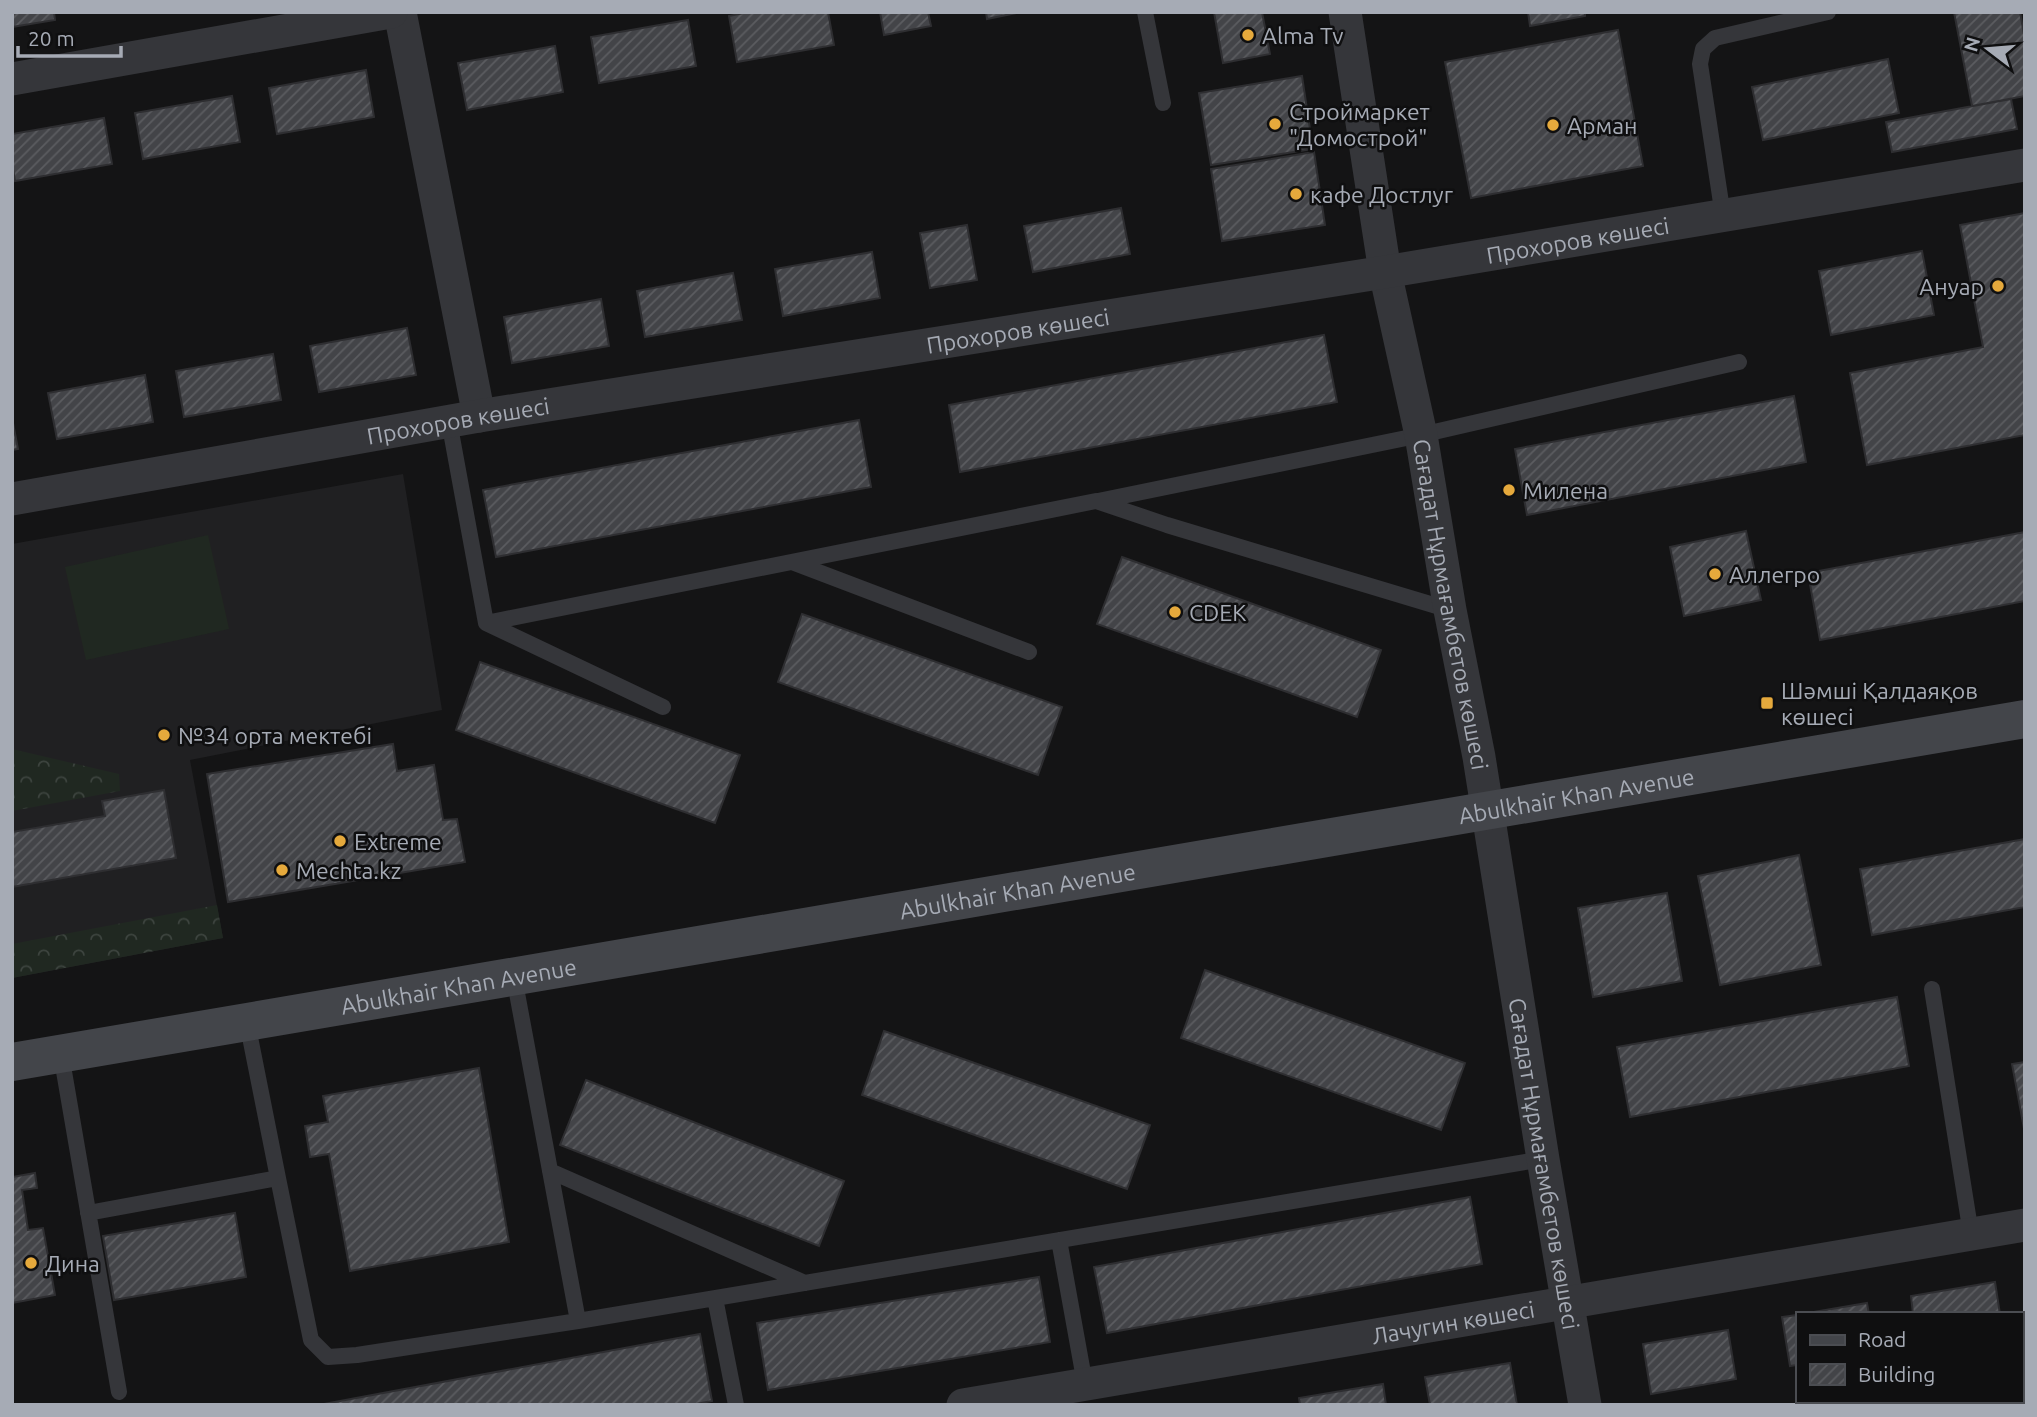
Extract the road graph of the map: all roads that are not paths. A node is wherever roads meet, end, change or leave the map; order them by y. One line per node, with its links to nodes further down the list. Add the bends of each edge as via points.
1 (391, 12): 6 (street)
2 (400, 12): 12 (street)
3 (1144, 12): 7 (lane)
4 (1345, 12): 10 (street, Сағадат Нұрмағамбетов көшесі)
5 (1828, 12): 9 (lane, via 1715,38 1703,49 1700,64)
6 (12, 79)
7 (1163, 103)
8 (2025, 165): 9 (street, Прохоров көшесі)
9 (1723, 216): 10 (street, Прохоров көшесі)
10 (1385, 272): 12 (street, Прохоров көшесі); 13 (street, Сағадат Нұрмағамбетов көшесі)
11 (1739, 362): 13 (lane)
12 (464, 419): 14 (street, Прохоров көшесі); 18 (lane)
13 (1421, 435): 15 (lane); 17 (street, Сағадат Нұрмағамбетов көшесі)
14 (12, 499)
15 (1096, 501): 16 (lane); 17 (lane)
16 (791, 562): 18 (lane); 19 (lane)
17 (1451, 610): 22 (street, Сағадат Нұрмағамбетов көшесі)
18 (486, 623): 20 (lane)
19 (1029, 652)
20 (663, 707)
21 (2025, 719): 22 (street, Abulkhair Khan Avenue)
22 (1488, 811): 23 (street, Abulkhair Khan Avenue); 28 (street, Сағадат Нұрмағамбетов көшесі)
23 (514, 977): 25 (street, Abulkhair Khan Avenue); 29 (lane)
24 (1932, 989): 33 (lane)
25 (247, 1022): 26 (street, Abulkhair Khan Avenue); 30 (lane)
26 (61, 1054): 27 (street, Abulkhair Khan Avenue); 31 (lane)
27 (12, 1062)
28 (1543, 1159): 34 (lane); 37 (street, Сағадат Нұрмағамбетов көшесі)
29 (551, 1171): 35 (lane); 38 (lane)
30 (278, 1178): 31 (lane); 38 (lane, via 311,1340 328,1357)
31 (88, 1213): 40 (lane)
32 (2025, 1225): 33 (street, Лачугин көшесі)
33 (1971, 1234): 37 (street, Лачугин көшесі)
34 (1059, 1240): 35 (lane); 39 (lane)
35 (805, 1283): 36 (lane)
36 (715, 1298): 38 (lane); 41 (lane)
37 (1568, 1302): 39 (street, Лачугин көшесі); 43 (street, Сағадат Нұрмағамбетов көшесі)
38 (578, 1321)
39 (1086, 1384): 42 (street, Лачугин көшесі)
40 (118, 1392)
41 (736, 1405)
42 (963, 1405)
43 (1585, 1405)

